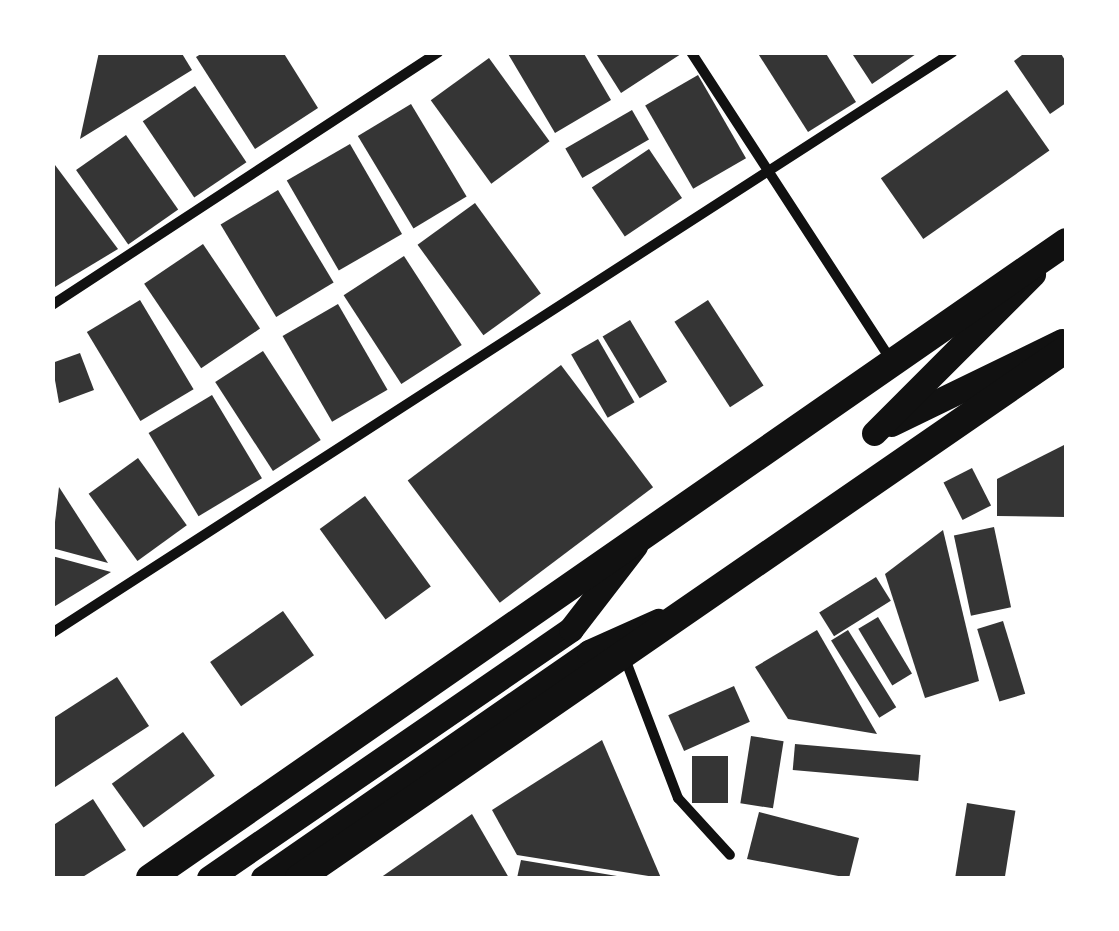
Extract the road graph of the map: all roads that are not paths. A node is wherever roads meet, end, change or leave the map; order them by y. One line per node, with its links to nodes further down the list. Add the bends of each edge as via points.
1 (440, 52): 6 (street)
2 (691, 52): 4 (street)
3 (953, 52): 4 (street)
4 (768, 173): 9 (street); 12 (street)
5 (1064, 244): 7 (main road, via 874,433); 9 (highway)
6 (52, 305)
7 (1066, 338)
8 (1066, 349): 11 (highway)
9 (892, 362): 10 (highway)
10 (639, 540): 15 (highway); 16 (main road, via 571,629)
11 (699, 602): 13 (highway); 17 (main road, via 589,652)
12 (52, 632)
13 (623, 655): 14 (street, via 678,798); 18 (highway)
14 (730, 855)
15 (150, 878)
16 (208, 878)
17 (263, 878)
18 (299, 878)

